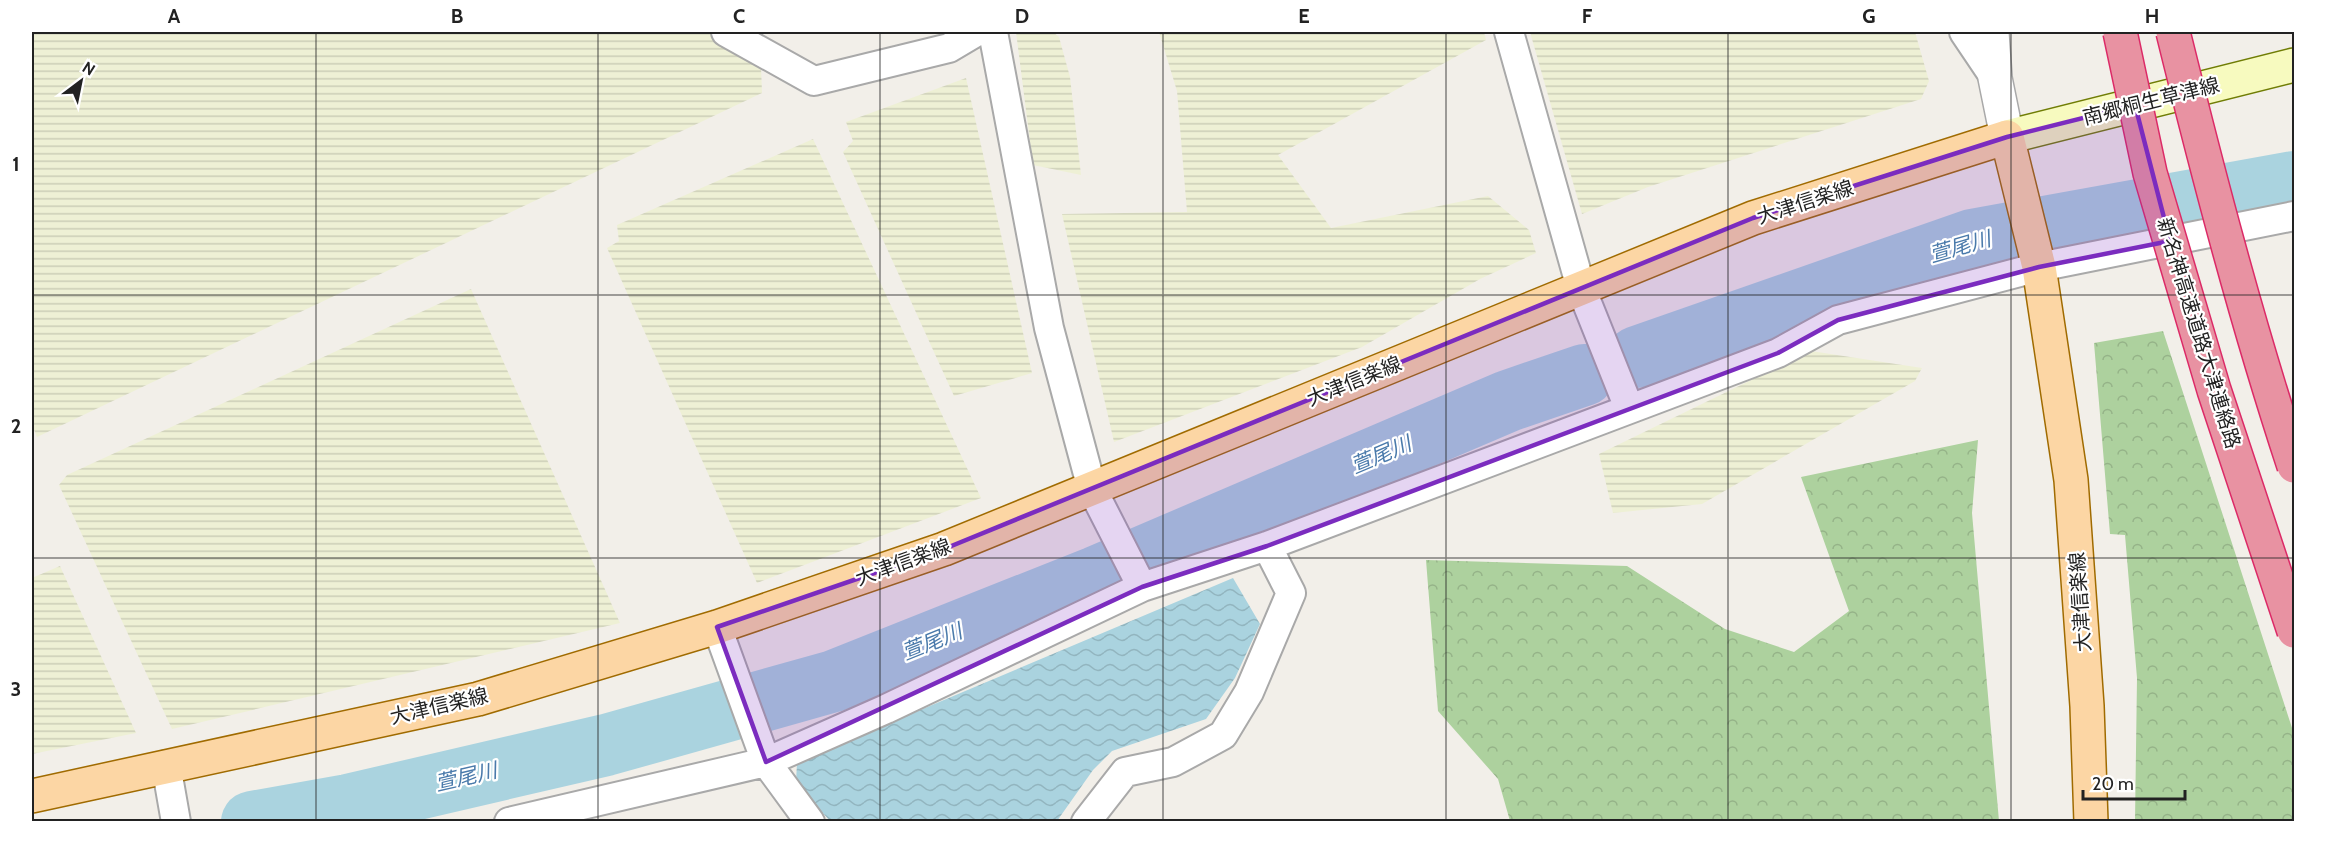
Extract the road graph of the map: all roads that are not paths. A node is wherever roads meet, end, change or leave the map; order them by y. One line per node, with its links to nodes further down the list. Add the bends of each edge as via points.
1 (726, 32): 2 (street, via 814,81 949,48)
2 (976, 32)
3 (993, 32): 17 (street, via 1049,328)
4 (1509, 32): 14 (street)
5 (1964, 32): 10 (street)
6 (1992, 32): 10 (street)
7 (2120, 32): 21 (highway, 新名神高速道路大津連絡路, bridge, via 2153,184 2214,390)
8 (2173, 32): 16 (highway, bridge, via 2256,344)
9 (2295, 65): 11 (main road, 南郷桐生草津線)
10 (1995, 78): 11 (street)
11 (2007, 137): 13 (main road, 大津信楽線); 14 (main road, 大津信楽線, via 1753,218)
12 (2295, 216): 13 (street)
13 (2038, 264): 15 (street, via 1838,320 1778,353); 29 (main road, 大津信楽線, via 2071,480)
14 (1587, 300): 15 (street); 17 (main road, 大津信楽線)
15 (1625, 398): 18 (street)
16 (2295, 466)
17 (1092, 490): 19 (street); 20 (main road, 大津信楽線, via 944,549)
18 (1266, 546): 19 (street); 28 (street, via 1292,594 1249,692 1223,735 1173,762 1125,772)
19 (1142, 586): 22 (street, via 886,709)
20 (717, 627): 22 (street); 23 (main road, 大津信楽線, via 478,699)
21 (2295, 631)
22 (761, 750): 26 (street); 27 (street)
23 (168, 776): 24 (main road, 大津信楽線); 25 (street)
24 (32, 796)
25 (176, 822)
26 (509, 822)
27 (810, 822)
28 (1086, 822)
29 (2091, 822)

